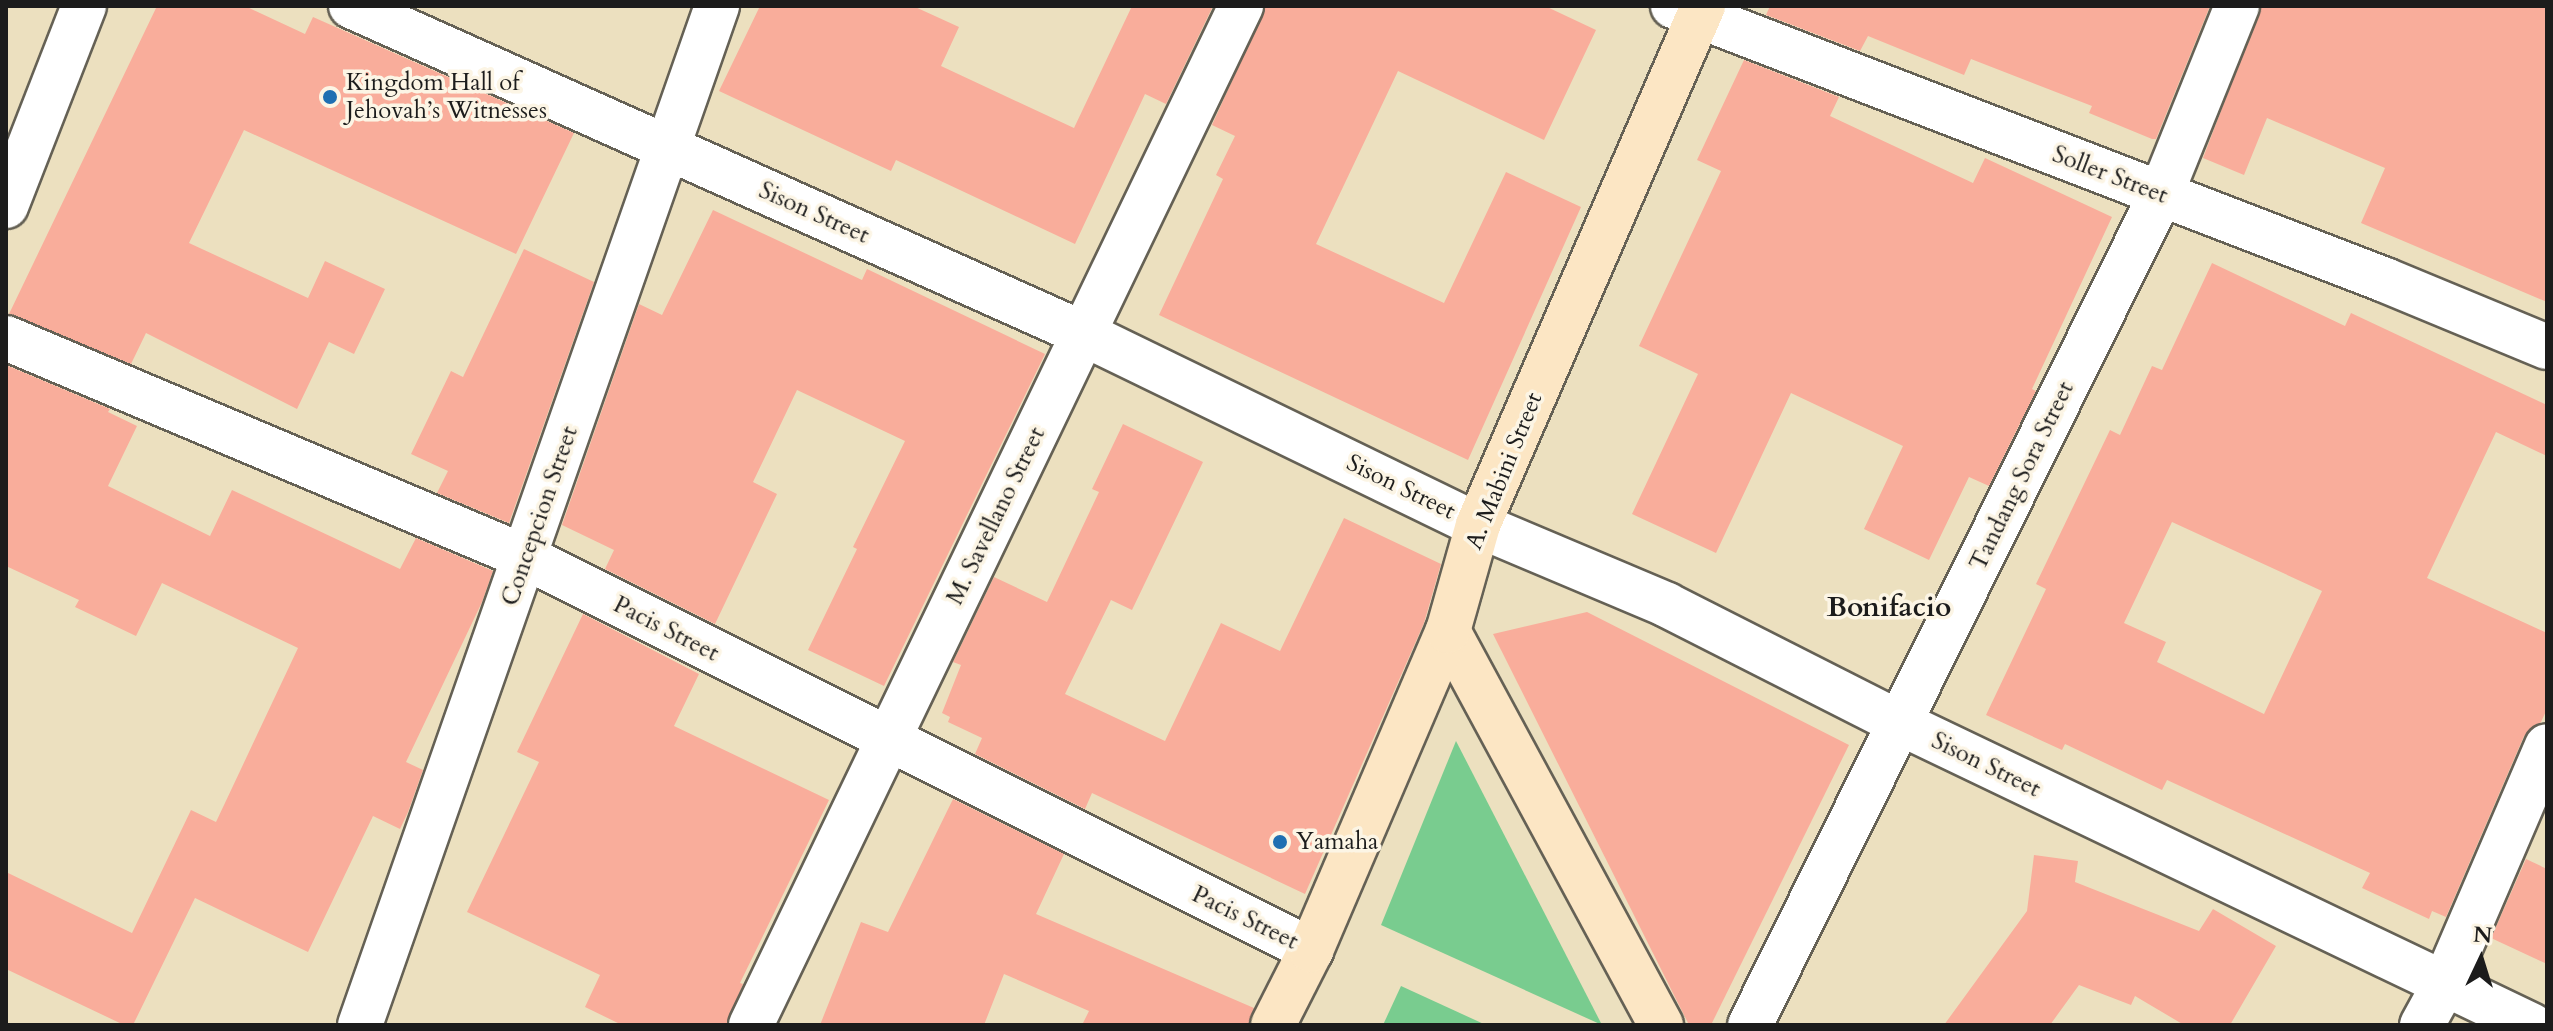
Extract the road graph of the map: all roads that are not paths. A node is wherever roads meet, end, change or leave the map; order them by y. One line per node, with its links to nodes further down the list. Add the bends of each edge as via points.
1 (84, 6): 9 (street)
2 (351, 6): 7 (street, Sison Street)
3 (717, 6): 7 (street, Concepcion Street)
4 (1241, 6): 10 (street, M. Savellano Street)
5 (2237, 6): 8 (street, Tandang Sora Street)
6 (1691, 10): 8 (street, Soller Street); 13 (street, A. Mabini Street)
7 (669, 147): 10 (street, Sison Street); 14 (street, Concepcion Street)
8 (2161, 194): 12 (street, Soller Street); 16 (street, Tandang Sora Street)
9 (6, 206)
10 (1084, 334): 13 (street, Sison Street); 17 (street, M. Savellano Street)
11 (6, 338): 14 (street, Pacis Street)
12 (2547, 347)
13 (1478, 525): 15 (street, A. Mabini Street); 16 (street, Sison Street, via 1667,605)
14 (525, 557): 17 (street, Pacis Street); 21 (street, Concepcion Street)
15 (1448, 631): 19 (street, A. Mabini Street); 24 (street)
16 (1900, 723): 20 (street, Sison Street); 25 (street, Tandang Sora Street)
17 (887, 741): 19 (street, Pacis Street); 22 (street, M. Savellano Street)
18 (2547, 746): 20 (street)
19 (1311, 950): 23 (street, A. Mabini Street)
20 (2444, 985): 26 (street); 27 (street, Sison Street)
21 (360, 1025)
22 (751, 1025)
23 (1273, 1025)
24 (1661, 1025)
25 (1750, 1025)
26 (2422, 1025)
27 (2531, 1025)

